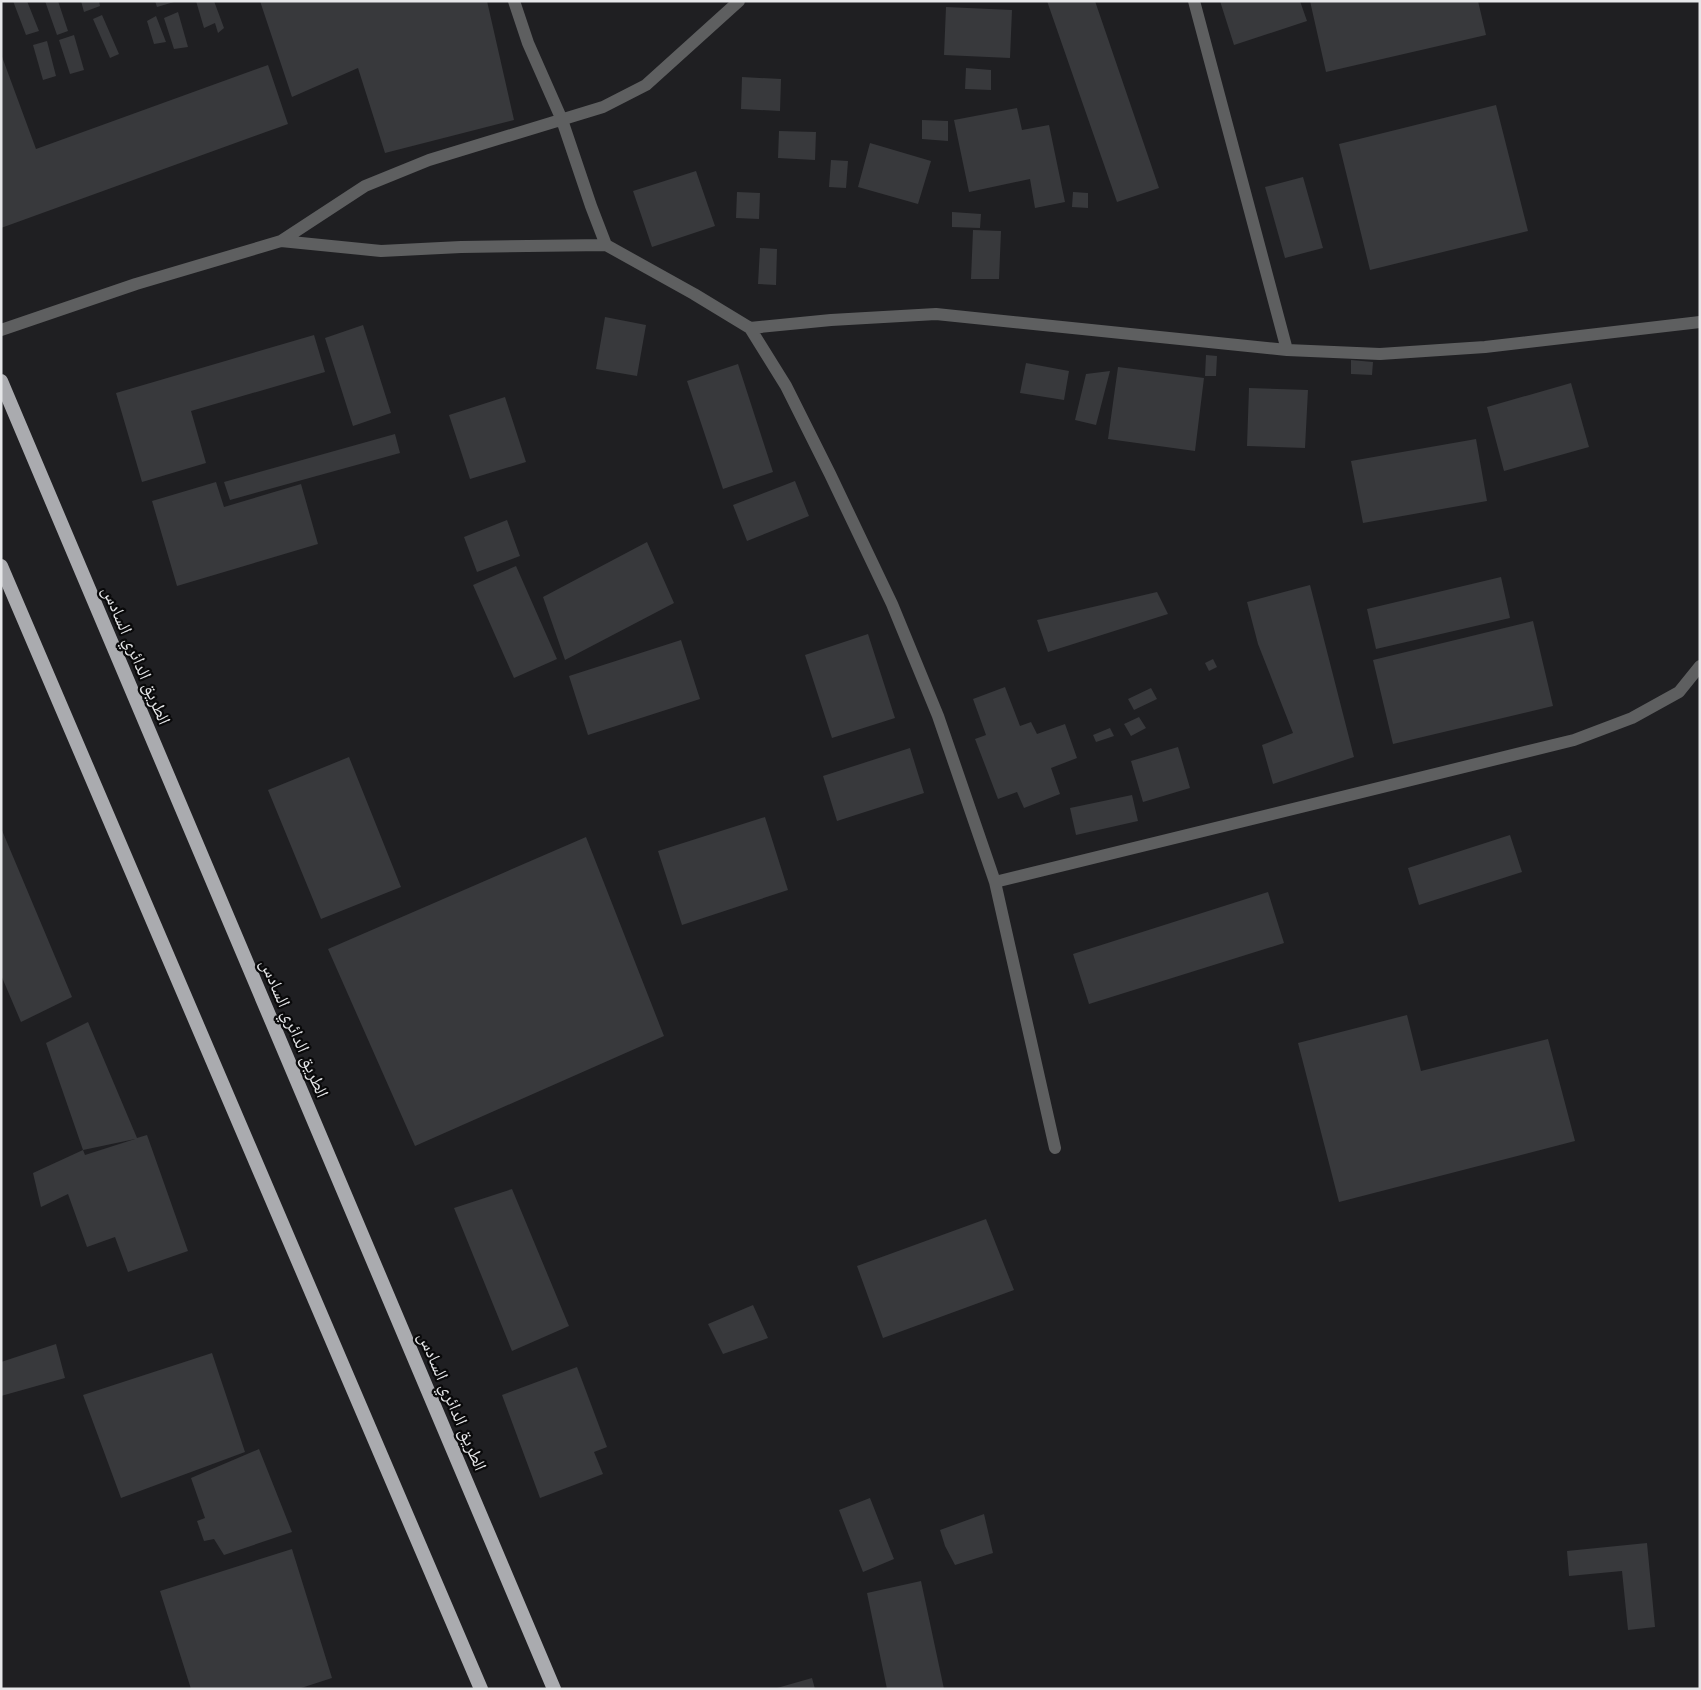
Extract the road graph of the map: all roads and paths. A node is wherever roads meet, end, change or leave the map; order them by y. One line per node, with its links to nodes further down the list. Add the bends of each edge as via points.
1 (514, 1): 4 (lane, via 528,43)
2 (739, 1): 4 (lane, via 646,84 603,107)
3 (1194, 1): 10 (lane)
4 (562, 120): 5 (lane, via 429,160 365,186); 6 (lane)
5 (281, 241): 6 (lane, via 381,251); 9 (lane, via 136,284)
6 (606, 246): 8 (lane)
7 (1700, 322): 10 (lane, via 1380,354)
8 (750, 328): 10 (lane, via 936,314); 14 (lane, via 786,386 892,604 938,716)
9 (1, 330)
10 (1288, 350)
11 (1, 381): 17 (highway, الطريق الدائري السادس)
12 (1, 566): 16 (highway)
13 (1700, 666): 14 (lane, via 1679,692 1632,718 1574,740)
14 (995, 882): 15 (lane)
15 (1055, 1148)
16 (481, 1689)
17 (554, 1689)

